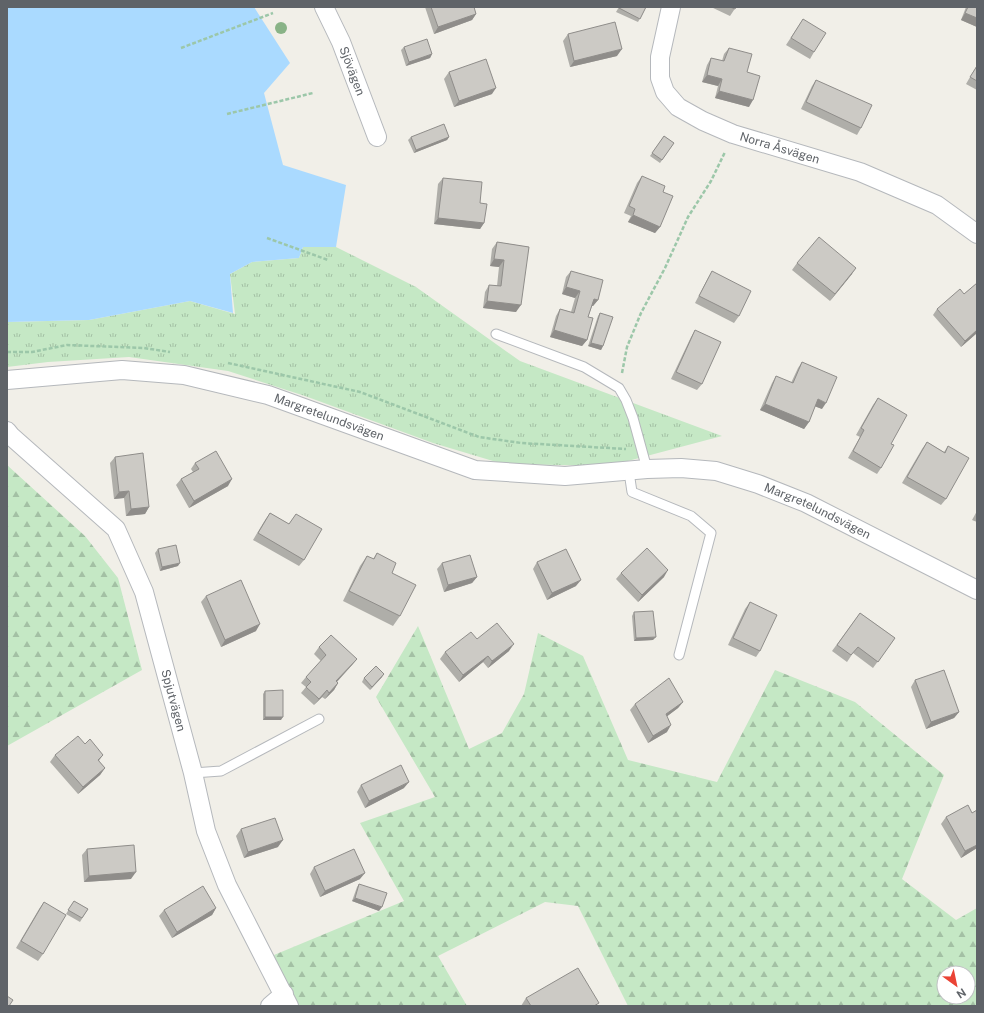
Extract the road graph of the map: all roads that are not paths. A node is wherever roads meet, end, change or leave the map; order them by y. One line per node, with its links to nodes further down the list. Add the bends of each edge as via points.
1 (324, 7): 3 (street, Sjövägen, via 341,42)
2 (671, 7): 4 (street, Norra Åsvägen, via 660,57 660,78 665,92 678,107 733,134 860,172 937,205)
3 (377, 137)
4 (977, 234)
5 (496, 334): 8 (lane, via 584,367 619,388 633,418)
6 (7, 380): 9 (street, Margretelundsvägen, via 122,370 184,375 268,395 475,470 566,476)
7 (7, 431): 13 (street, Spjutvägen, via 116,529 144,592)
8 (647, 469): 9 (street, Margretelundsvägen); 10 (street, Margretelundsvägen, via 682,468 716,471 758,484 806,503)
9 (629, 472): 11 (lane, via 632,492 691,516 711,533)
10 (977, 590)
11 (679, 655)
12 (319, 719): 13 (lane, via 221,771)
13 (193, 773): 14 (street, Spjutvägen, via 206,831 227,885)
14 (287, 1000): 15 (street)
15 (270, 1006)

